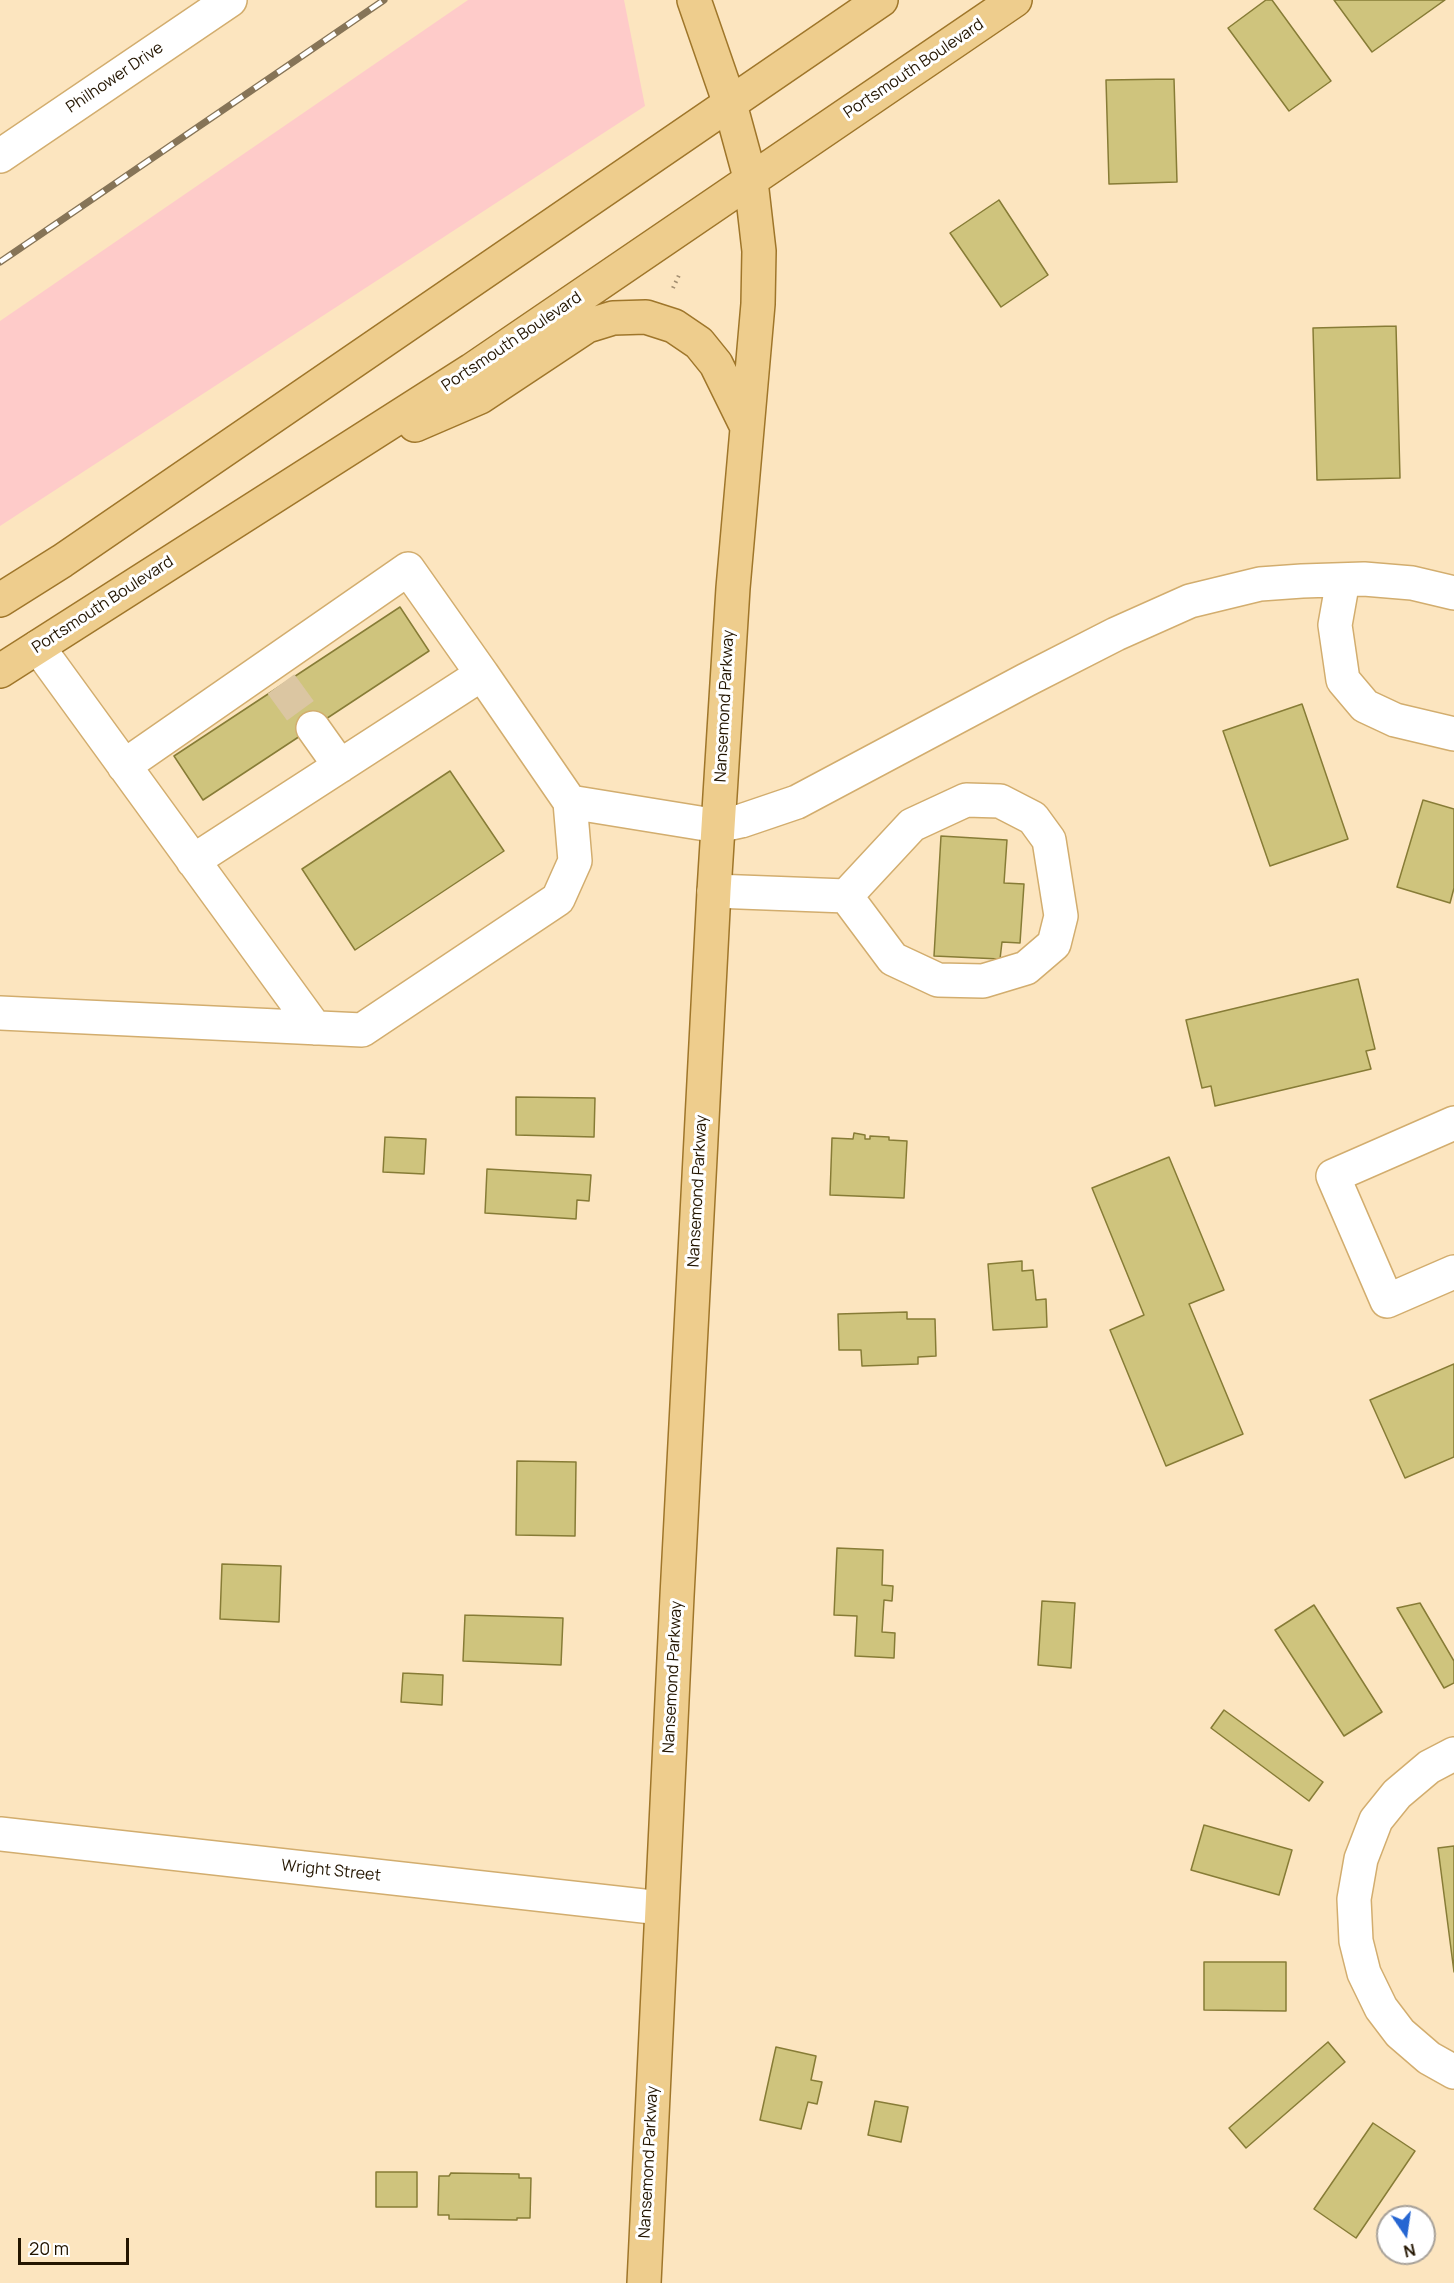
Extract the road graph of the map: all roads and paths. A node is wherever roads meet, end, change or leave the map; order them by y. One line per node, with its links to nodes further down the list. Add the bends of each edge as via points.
1 (230, 0): 6 (street, Philhower Drive)
2 (694, 0): 5 (main road, Nansemond Parkway)
3 (881, 0): 5 (main road)
4 (1015, 0): 7 (main road, Portsmouth Boulevard)
5 (730, 104): 7 (main road, Nansemond Parkway); 12 (main road)
6 (0, 156)
7 (751, 181): 8 (main road, Nansemond Parkway, via 759,251); 9 (main road, Portsmouth Boulevard, via 472,370)
8 (747, 427): 9 (main road, via 716,364 699,343 674,326 646,317 613,318 587,326 480,398); 21 (main road, Nansemond Parkway)
9 (327, 462): 13 (main road, Portsmouth Boulevard)
10 (1343, 580): 11 (street, via 1412,583); 17 (street, via 1335,625 1343,680 1365,706 1395,720); 21 (street, via 1260,584 1190,601 1026,680 797,802)
11 (1454, 594)
12 (0, 600)
13 (38, 647): 14 (main road, Portsmouth Boulevard); 18 (street)
14 (0, 671)
15 (482, 675): 18 (street, via 408,570 275,675); 19 (street); 20 (street)
16 (313, 728): 19 (street)
17 (1454, 734)
18 (124, 766): 22 (street)
19 (340, 766): 22 (street)
20 (570, 802): 21 (street); 26 (street, via 575,861 558,898 362,1030)
21 (718, 826): 23 (main road, Nansemond Parkway)
22 (194, 861): 26 (street)
23 (714, 891): 24 (street); 31 (main road, Nansemond Parkway)
24 (846, 896): 24 (street, via 892,959 938,980 983,981 1026,968 1054,944 1061,916 1049,840 1033,818 1000,801 966,800 912,825)
25 (0, 1013): 26 (street)
26 (315, 1028)
27 (1454, 1123): 28 (street, via 1333,1176 1387,1302)
28 (1454, 1272)
29 (1454, 1754): 32 (street, via 1429,1767 1397,1794 1376,1820 1361,1859 1354,1899 1356,1941 1364,1973 1381,2008 1400,2033 1429,2058)
30 (0, 1834): 31 (street, Wright Street)
31 (662, 1908): 33 (main road, Nansemond Parkway)
32 (1454, 2072)
33 (644, 2283)

